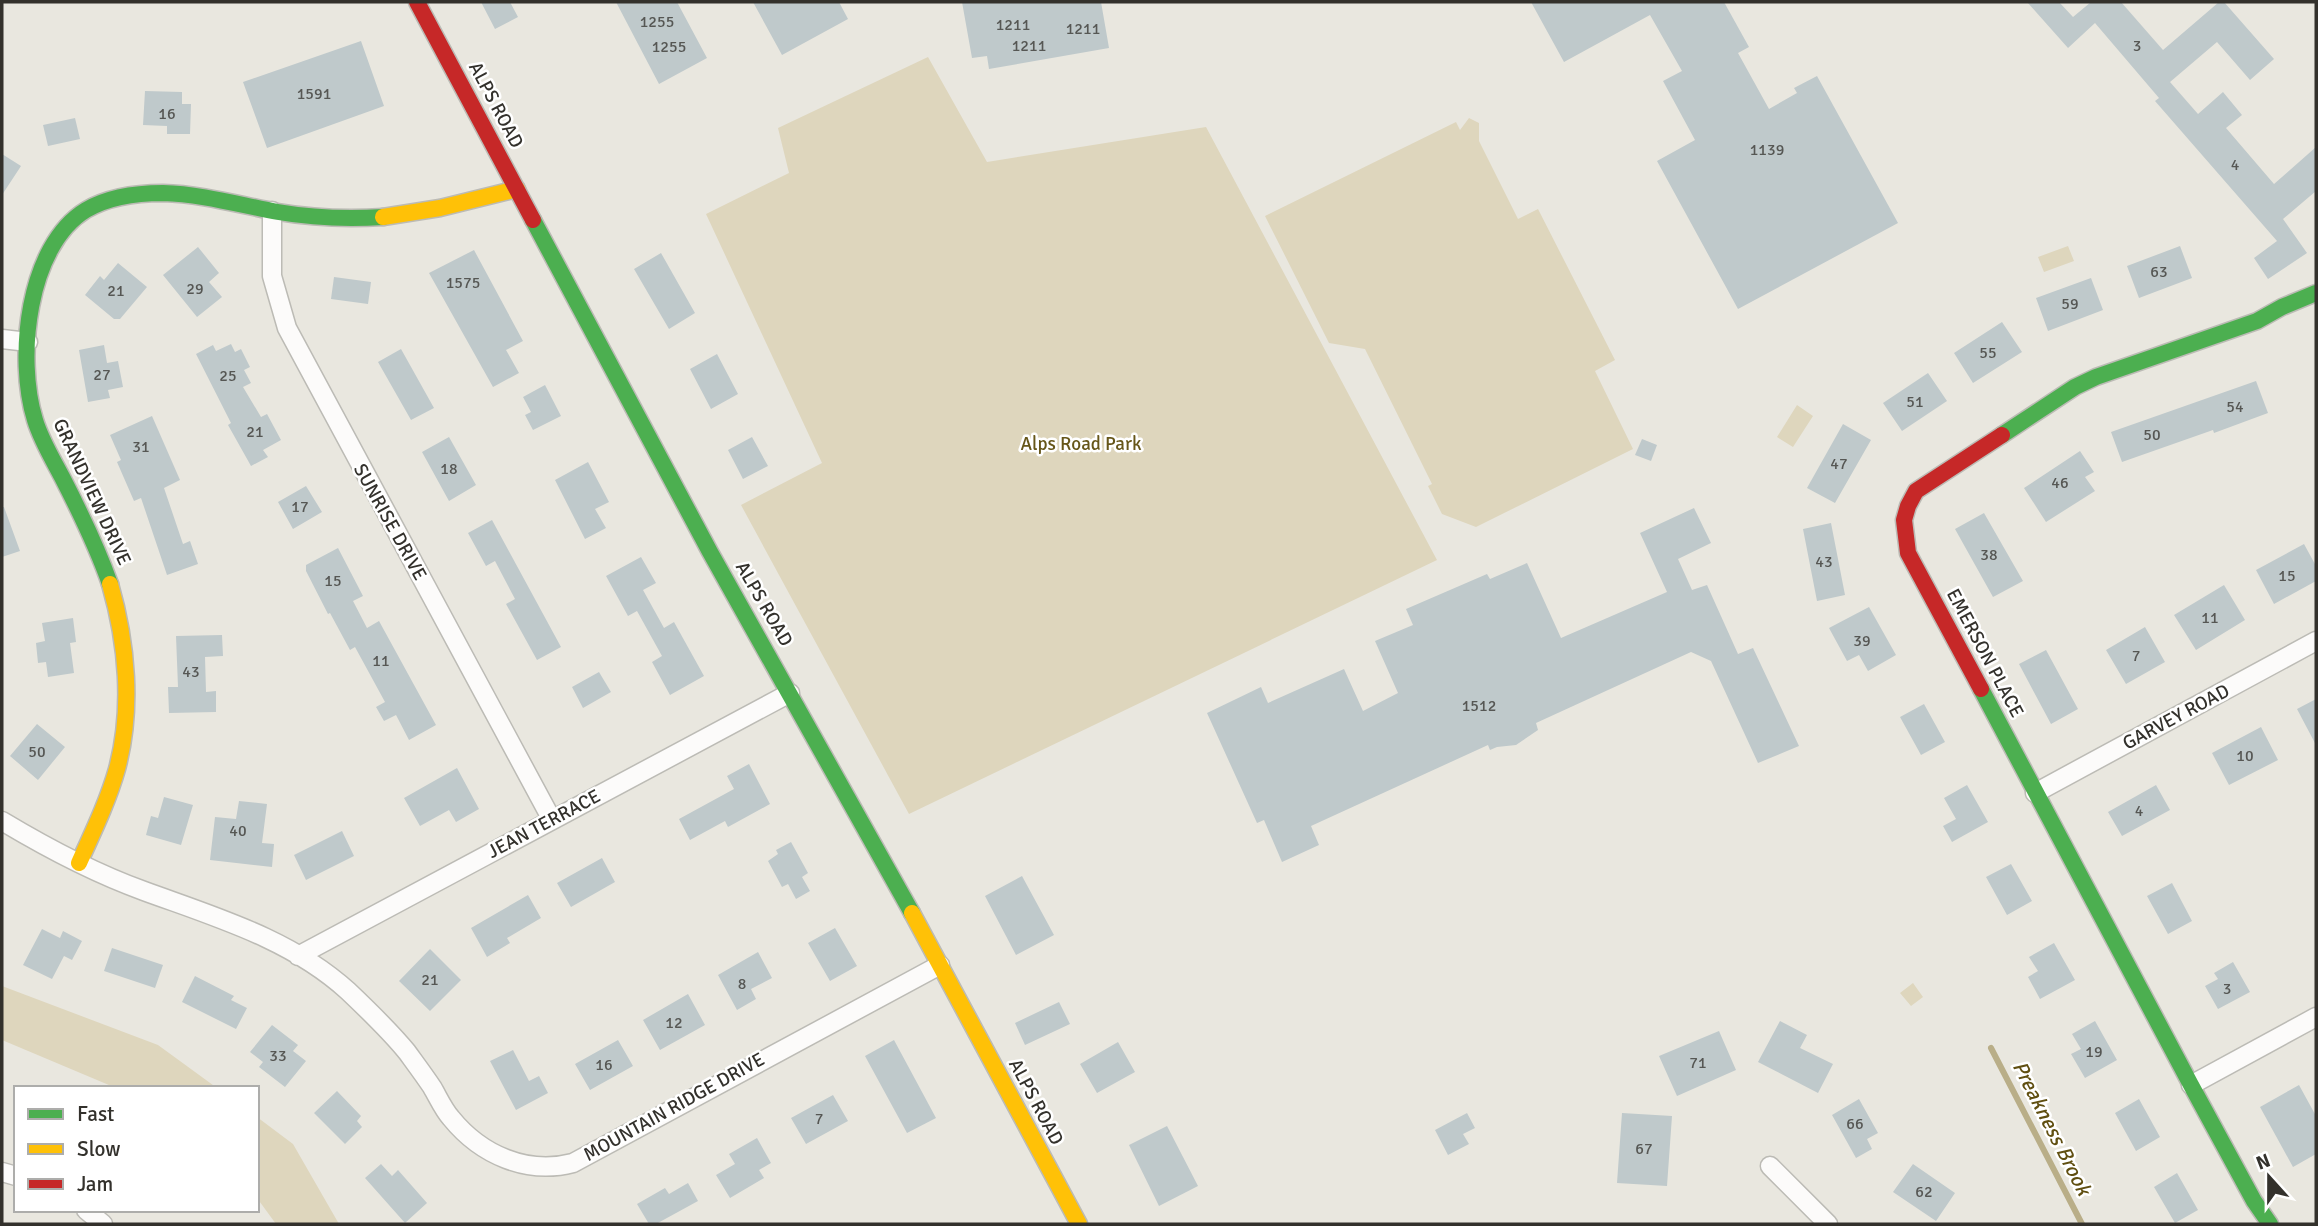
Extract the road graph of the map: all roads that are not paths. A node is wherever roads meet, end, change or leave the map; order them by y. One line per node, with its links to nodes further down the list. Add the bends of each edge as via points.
1 (417, 2): 2 (street, ALPS ROAD)
2 (517, 189): 3 (street, GRANDVIEW DRIVE, via 388,216 306,217); 8 (street, ALPS ROAD)
3 (272, 211): 6 (street, GRANDVIEW DRIVE, via 173,193 138,194 94,205 76,216 47,253 38,277); 10 (street, SUNRISE DRIVE, via 272,276 286,328)
4 (2316, 293): 9 (street, EMERSON PLACE, via 2244,326 2075,387 1916,491 1908,503 1903,536 1908,552)
5 (2, 339): 6 (street)
6 (27, 342): 12 (street, GRANDVIEW DRIVE, via 32,411 106,570 124,658 125,725 120,758)
7 (2316, 641): 9 (street, GARVEY ROAD)
8 (790, 693): 10 (street, JEAN TERRACE); 14 (street, ALPS ROAD)
9 (2035, 793): 16 (street, EMERSON PLACE)
10 (552, 820): 13 (street, JEAN TERRACE)
11 (2, 821): 12 (street, MOUNTAIN RIDGE DRIVE)
12 (79, 863): 13 (street, MOUNTAIN RIDGE DRIVE, via 226,920)
13 (298, 956): 14 (street, MOUNTAIN RIDGE DRIVE, via 345,989 380,1023 430,1084 451,1118 477,1143 521,1164 544,1167 573,1163 593,1153)
14 (940, 965): 20 (street, ALPS ROAD)
15 (2316, 1017): 16 (street)
16 (2191, 1085): 22 (street, EMERSON PLACE)
17 (1770, 1166): 21 (street)
18 (88, 1212): 19 (street)
19 (103, 1224)
20 (1079, 1224)
21 (1828, 1224)
22 (2270, 1224)

